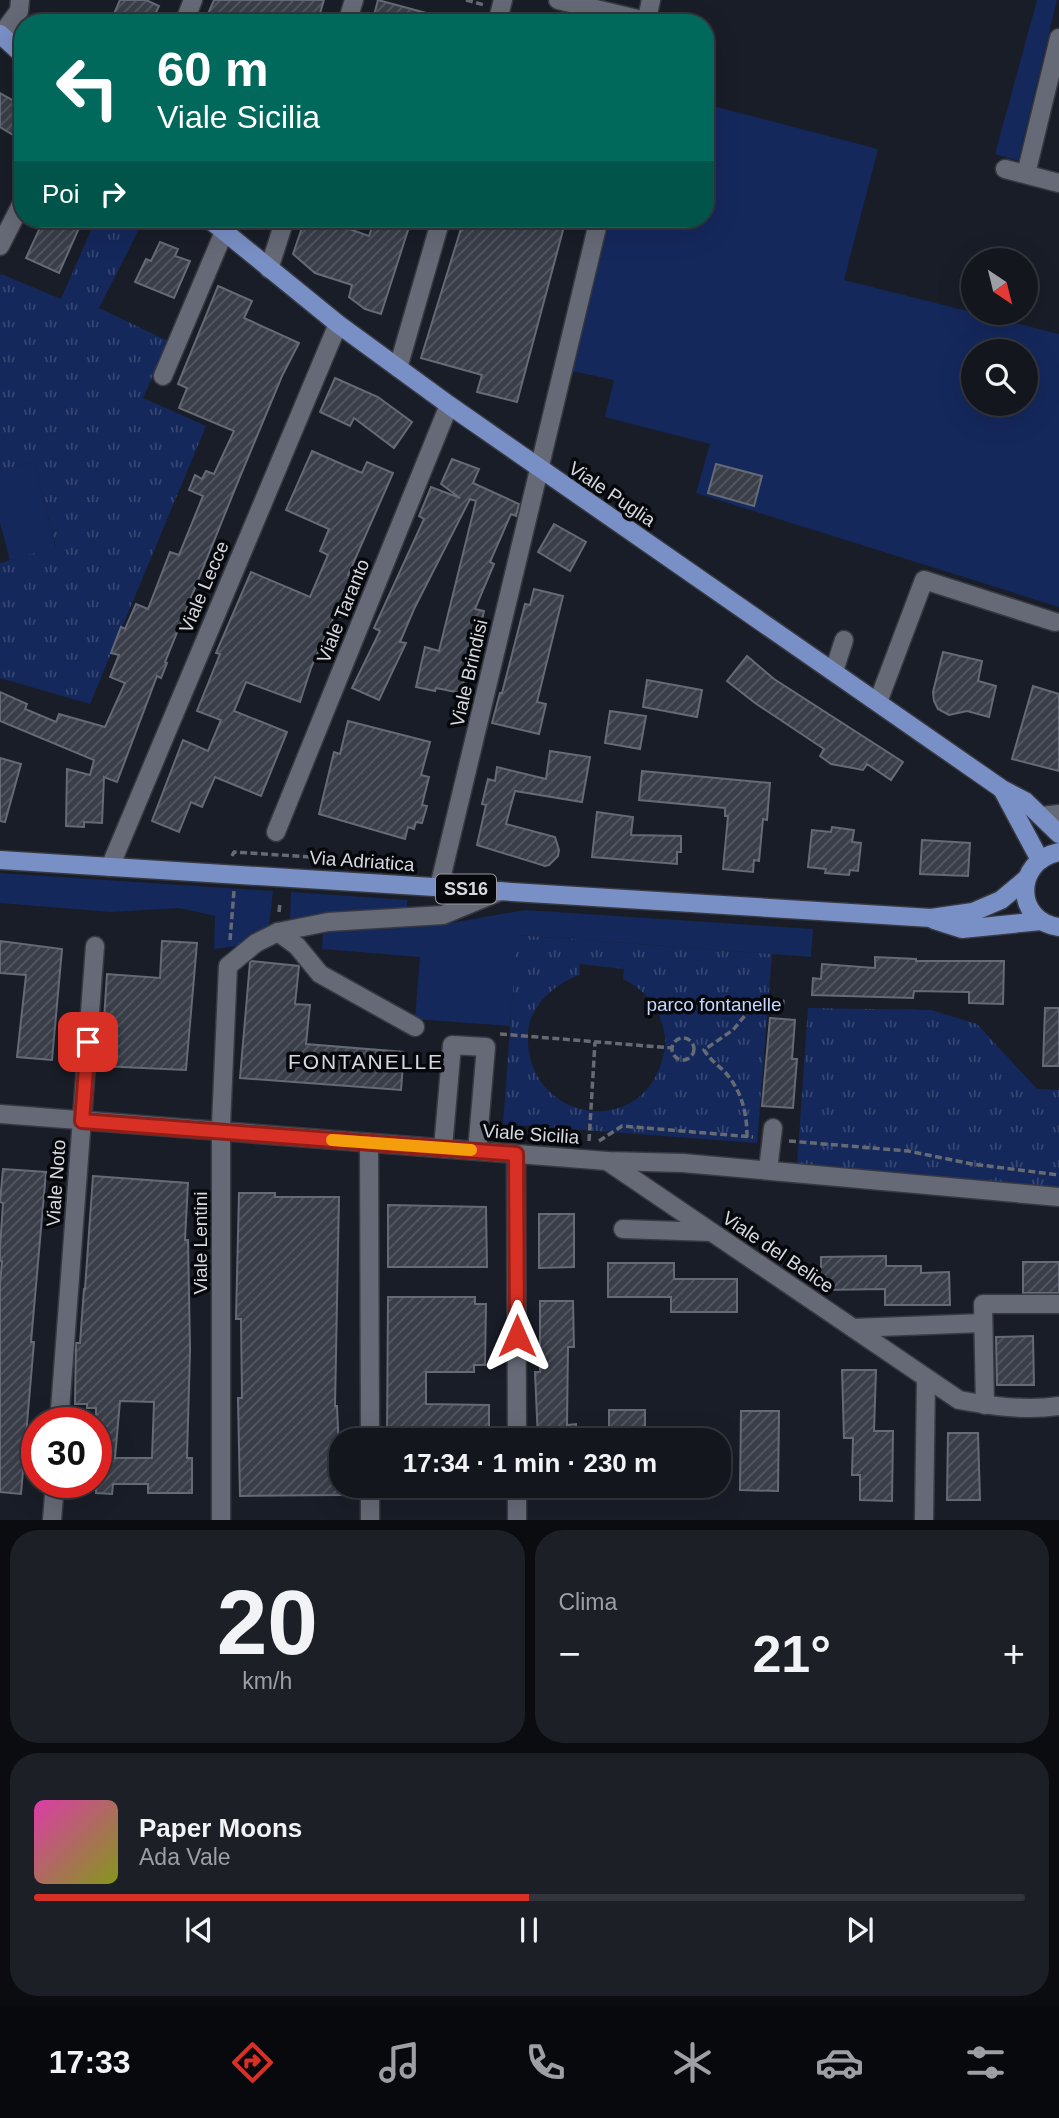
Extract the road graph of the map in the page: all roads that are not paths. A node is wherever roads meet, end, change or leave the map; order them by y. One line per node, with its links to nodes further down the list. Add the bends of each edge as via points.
1 (558, 0): 2 (street)
2 (614, 14)
3 (14, 17): 4 (street)
4 (0, 35): 6 (main road)
5 (1059, 38): 8 (street)
6 (14, 47)
7 (1005, 169): 8 (street)
8 (1026, 174): 9 (street)
9 (1059, 183)
10 (14, 219): 16 (street)
11 (219, 228): 15 (main road, Viale Puglia)
12 (282, 228): 17 (street)
13 (438, 228): 19 (street)
14 (597, 228): 22 (street, Viale Brindisi)
15 (224, 232): 17 (main road, Viale Puglia); 20 (street)
16 (0, 246)
17 (269, 269): 18 (main road, Viale Puglia)
18 (338, 324): 19 (main road, Viale Puglia); 34 (street, Viale Lecce)
19 (398, 368): 21 (main road, Viale Puglia)
20 (163, 376)
21 (449, 405): 22 (main road, Viale Puglia); 29 (street, Viale Taranto)
22 (540, 470): 25 (main road, Viale Puglia); 36 (street, Viale Brindisi)
23 (1055, 622): 26 (street, via 925,580)
24 (844, 640): 25 (street)
25 (834, 671): 26 (main road, Viale Puglia)
26 (878, 702): 27 (main road, Viale Puglia)
27 (1002, 789): 28 (main road, Viale Puglia); 33 (main road, Viale Puglia)
28 (1050, 815): 30 (main road, Viale Puglia)
29 (276, 832)
30 (1059, 834)
31 (1059, 852): 33 (main road)
32 (0, 860): 34 (main road, Via Adriatica / SS16)
33 (1040, 860): 35 (main road, SS16)
34 (110, 867): 36 (main road, Via Adriatica / SS16)
35 (1026, 879): 38 (main road, Via Adriatica / SS16, via 1001,900 973,912); 39 (main road, via 1027,902)
36 (439, 887): 37 (main road, Via Adriatica / SS16)
37 (501, 891): 38 (main road, Via Adriatica / SS16); 41 (street, via 443,915 328,922)
38 (931, 918): 39 (main road, Via Adriatica / SS16, via 962,929)
39 (1041, 922): 40 (main road, SS16)
40 (1059, 928)
41 (278, 932): 43 (street, via 297,946 320,974); 46 (street, Viale Lentini, via 228,966)
42 (95, 946): 45 (street, Viale Noto)
43 (415, 1027)
44 (0, 1114): 45 (street, Viale Sicilia)
45 (82, 1121): 46 (street, Viale Sicilia); 63 (street, Viale Noto)
46 (221, 1131): 48 (street, Viale Sicilia); 70 (street, Viale Lentini)
47 (773, 1133): 53 (street)
48 (369, 1143): 49 (street, Viale Sicilia); 64 (street)
49 (443, 1148): 50 (street, Viale Sicilia); 50 (street, via 452,1045 486,1047)
50 (477, 1151): 51 (street, Viale Sicilia)
51 (516, 1154): 52 (street, Viale Sicilia); 65 (street)
52 (607, 1161): 53 (street, Viale Sicilia); 56 (street, Viale del Belice)
53 (768, 1170): 54 (street, Viale Sicilia)
54 (1059, 1197)
55 (623, 1229): 56 (street)
56 (711, 1232): 59 (street, Viale del Belice)
57 (1059, 1304): 58 (street, via 983,1304)
58 (983, 1323): 59 (street); 61 (street)
59 (853, 1328): 60 (street, Viale del Belice)
60 (926, 1378): 61 (street, Viale del Belice, via 958,1401); 73 (street)
61 (985, 1405): 62 (street, Viale del Belice)
62 (1059, 1406)
63 (60, 1407)
64 (370, 1428)
65 (517, 1428)
66 (54, 1498): 69 (street)
67 (370, 1498): 71 (street)
68 (517, 1498): 72 (street)
69 (52, 1520)
70 (221, 1520)
71 (370, 1520)
72 (517, 1520)
73 (924, 1520)

